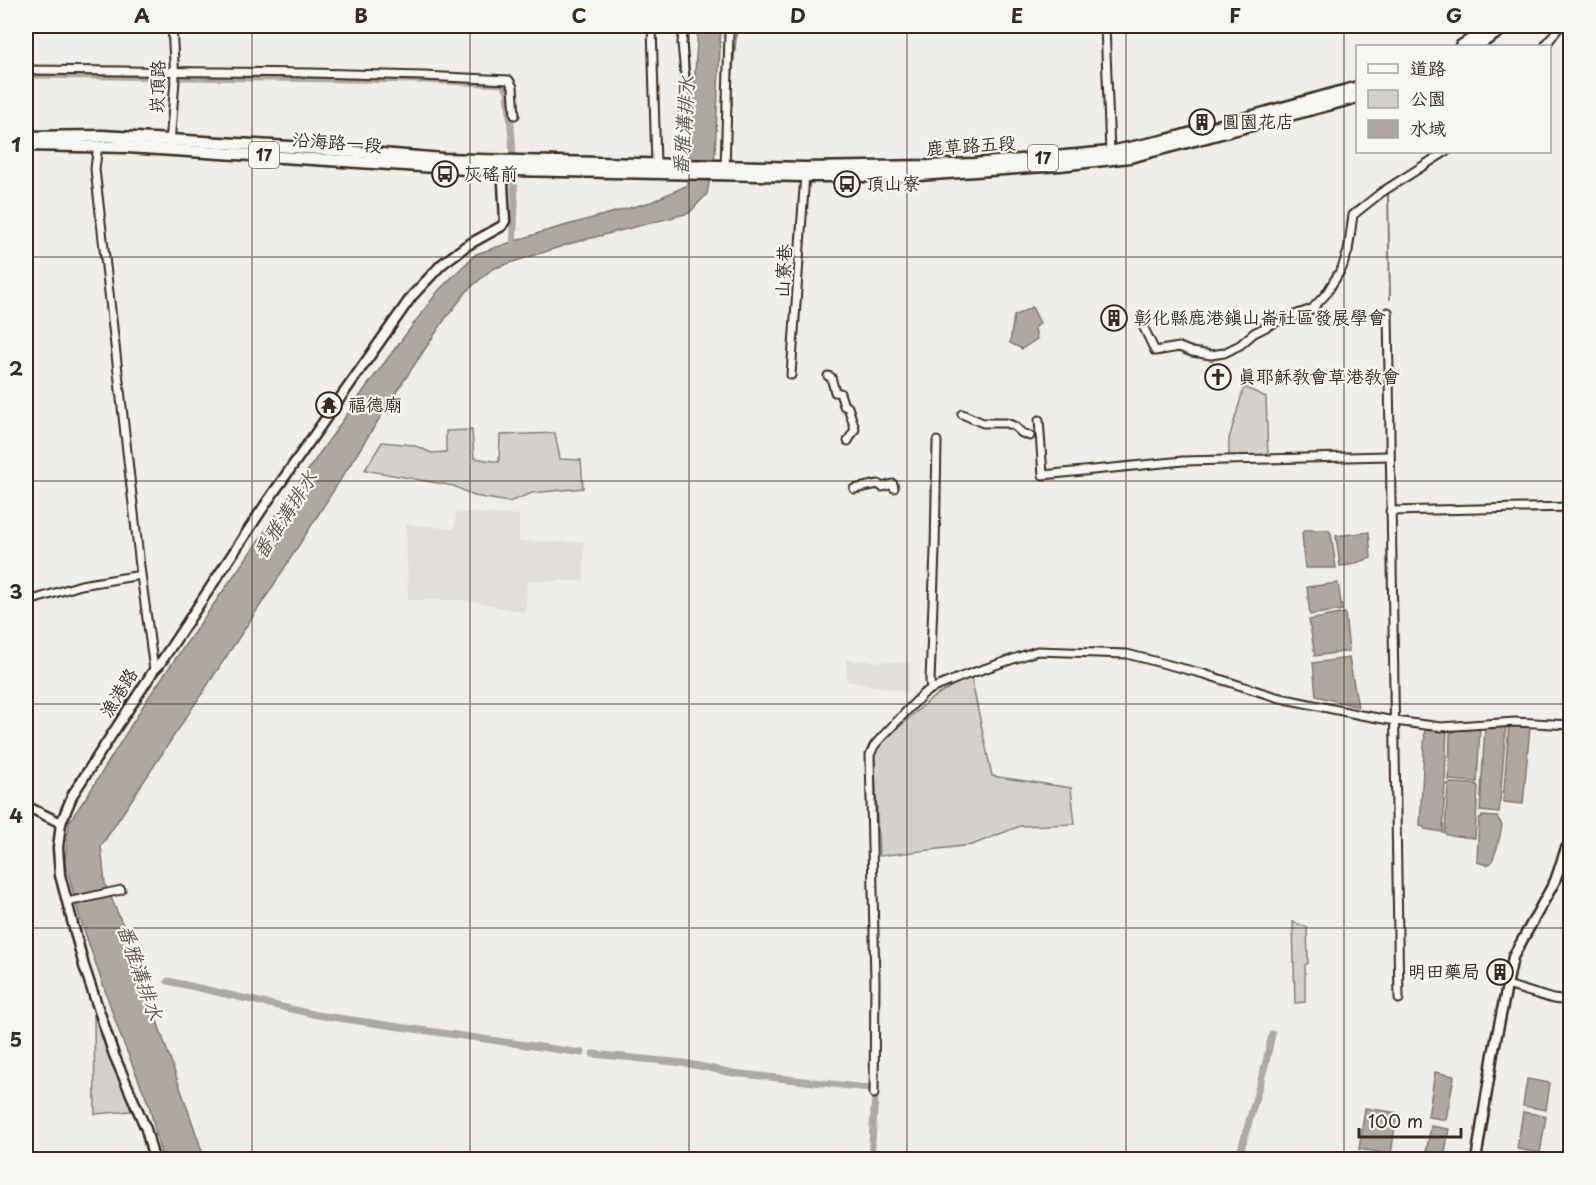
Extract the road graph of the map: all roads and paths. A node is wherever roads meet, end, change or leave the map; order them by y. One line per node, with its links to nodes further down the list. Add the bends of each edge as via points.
1 (172, 26): 13 (street, 崁頂路)
2 (652, 26): 25 (street)
3 (684, 26): 26 (street)
4 (730, 26): 27 (street)
5 (1105, 26): 21 (street)
6 (1492, 26): 9 (main road)
7 (1507, 26): 10 (main road)
8 (1560, 26): 11 (street)
9 (1463, 45)
10 (1478, 45)
11 (1546, 45)
12 (26, 70): 13 (street)
13 (174, 71): 16 (street, via 509,80); 20 (street, 崁頂路)
14 (1356, 88): 21 (main road, 鹿草路五段 / 17)
15 (1356, 98): 28 (main road, 鹿草路五段 / 17, via 1151,152 1102,161 904,176)
16 (515, 115)
17 (26, 137): 18 (main road, 沿海路一段 / 17)
18 (98, 141): 19 (main road, 沿海路一段 / 17); 20 (main road, 沿海路一段 / 17); 43 (street, via 95,169)
19 (26, 145)
20 (170, 145): 23 (main road, 沿海路一段 / 17, via 363,157 467,169)
21 (1110, 152): 28 (main road, 鹿草路五段 / 17, via 974,164)
22 (1443, 153): 30 (street, via 1353,215 1342,268 1312,309 1254,333 1224,353 1211,355 1179,347 1155,351)
23 (502, 165): 24 (main road, 17); 45 (street, 漁港路, via 502,226 442,264 412,296)
24 (517, 165): 25 (main road, 17); 26 (main road, 17)
25 (656, 165): 26 (main road, 17)
26 (685, 169): 27 (main road, 17)
27 (723, 171): 28 (main road, 鹿草路五段 / 17)
28 (805, 172): 31 (street, 山寮巷)
29 (1388, 312): 38 (street)
30 (1144, 328)
31 (791, 375)
32 (828, 376): 36 (street, via 848,407 855,429)
33 (963, 414): 35 (street, via 983,423 1006,423)
34 (1039, 420): 38 (street, via 1043,475 1184,461)
35 (1030, 436)
36 (848, 441)
37 (936, 441): 46 (street)
38 (1389, 456): 42 (street)
39 (894, 488): 40 (street, via 892,484 878,484)
40 (854, 489)
41 (1570, 507): 42 (street)
42 (1390, 511): 47 (street)
43 (141, 575): 44 (street, via 81,585); 45 (street)
44 (26, 602)
45 (154, 670): 50 (street, 漁港路, via 73,794)
46 (931, 689): 47 (street, via 1037,651 1127,654 1276,697); 57 (street, via 880,739 870,755)
47 (1395, 721): 48 (street, via 1441,727 1515,722); 55 (street)
48 (1570, 725)
49 (26, 806): 50 (street)
50 (61, 823): 53 (street, 漁港路, via 60,875)
51 (1570, 844): 54 (street, via 1555,881 1513,957)
52 (121, 890): 53 (street)
53 (67, 903): 58 (street, 漁港路, via 114,1055 146,1129)
54 (1507, 985): 56 (street); 59 (street)
55 (1399, 999)
56 (1570, 1001)
57 (874, 1094)
58 (154, 1160)
59 (1476, 1160)

